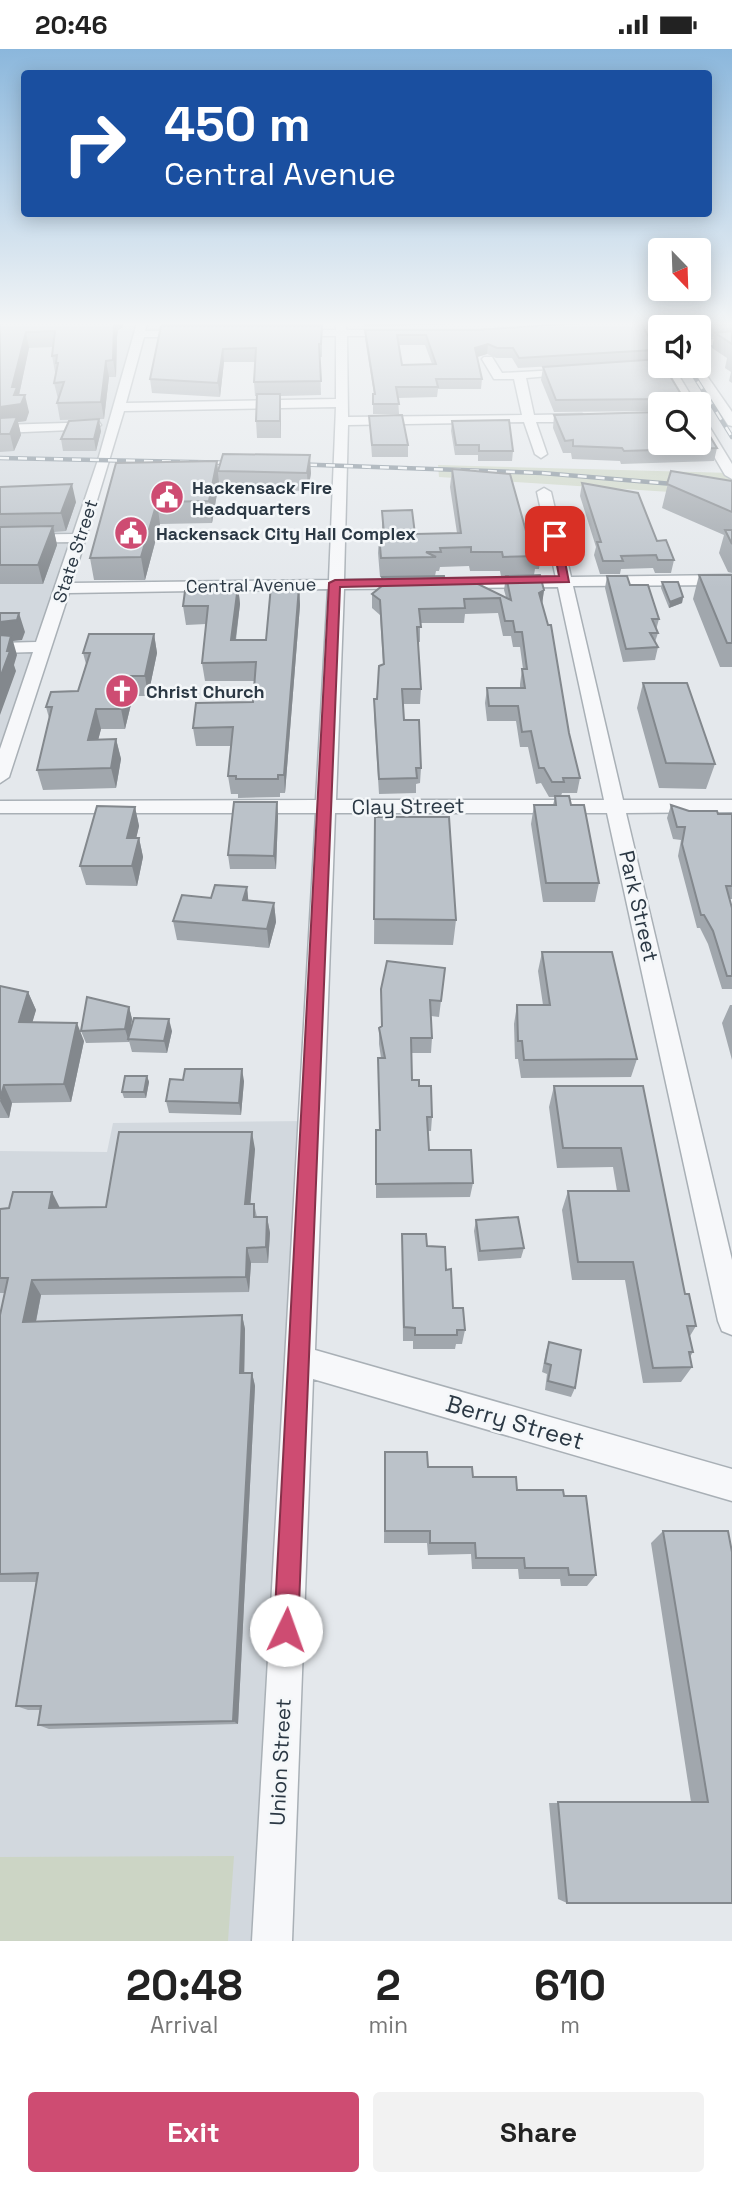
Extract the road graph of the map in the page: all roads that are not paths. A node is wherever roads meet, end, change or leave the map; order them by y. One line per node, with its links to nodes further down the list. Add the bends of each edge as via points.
1 (119, 411): 7 (street, State Street)
2 (310, 411): 4 (street)
3 (527, 411): 6 (street)
4 (341, 412): 6 (street); 17 (street, Union Street)
5 (594, 418): 6 (street)
6 (529, 419): 10 (street)
7 (115, 424): 8 (street); 13 (street, State Street)
8 (0, 429)
9 (711, 440): 11 (street)
10 (541, 454)
11 (732, 475)
12 (544, 492): 15 (street, Park Street)
13 (80, 538): 14 (street); 18 (street, State Street)
14 (0, 539)
15 (565, 579): 16 (street, Central Avenue); 17 (street, Central Avenue); 25 (street, Park Street)
16 (732, 580)
17 (335, 583): 18 (street, Central Avenue); 24 (street, Union Street)
18 (63, 588): 19 (street, State Street)
19 (44, 647): 20 (street); 21 (street, State Street)
20 (0, 648)
21 (0, 777)
22 (732, 806): 25 (street, Clay Street)
23 (0, 807): 24 (street, Clay Street)
24 (324, 807): 25 (street, Clay Street); 27 (street, Union Street)
25 (617, 807): 26 (street, Park Street)
26 (732, 1321)
27 (299, 1360): 28 (street, Berry Street); 29 (street, Union Street)
28 (732, 1485)
29 (272, 1941)

